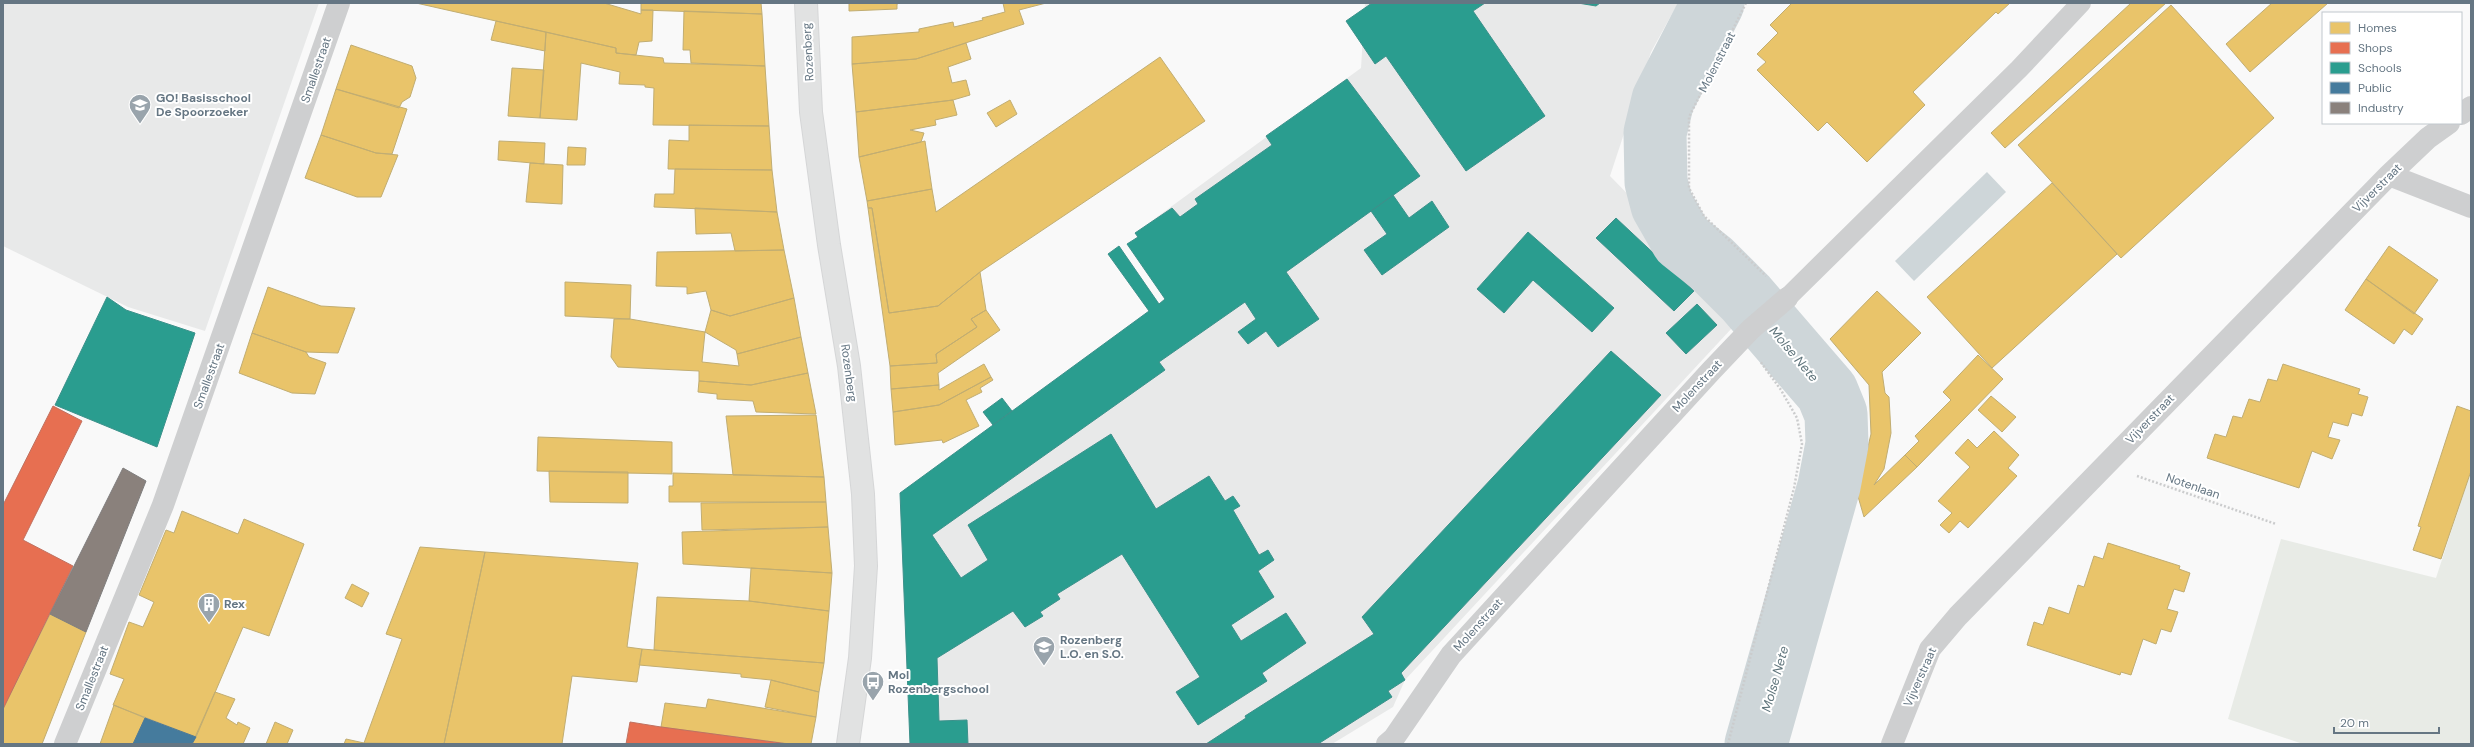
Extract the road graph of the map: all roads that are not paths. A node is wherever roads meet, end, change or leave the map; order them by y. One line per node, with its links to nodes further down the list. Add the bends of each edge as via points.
1 (339, 3): 10 (street, Smallestraat, via 163,505)
2 (806, 3): 11 (main road, Rozenberg, via 811,112 849,366 863,494 866,566 860,658)
3 (2081, 3): 9 (lane, via 2019,69)
4 (2471, 107): 5 (street)
5 (2462, 113)
6 (2448, 124): 7 (street, Vijverstraat, via 2428,138)
7 (2389, 175): 8 (street); 13 (street, Vijverstraat, via 1958,616 1930,649)
8 (2471, 207)
9 (1782, 302): 12 (street, Molenstraat, via 1747,333 1451,655)
10 (65, 744)
11 (848, 744)
12 (1387, 744)
13 (1892, 744)

